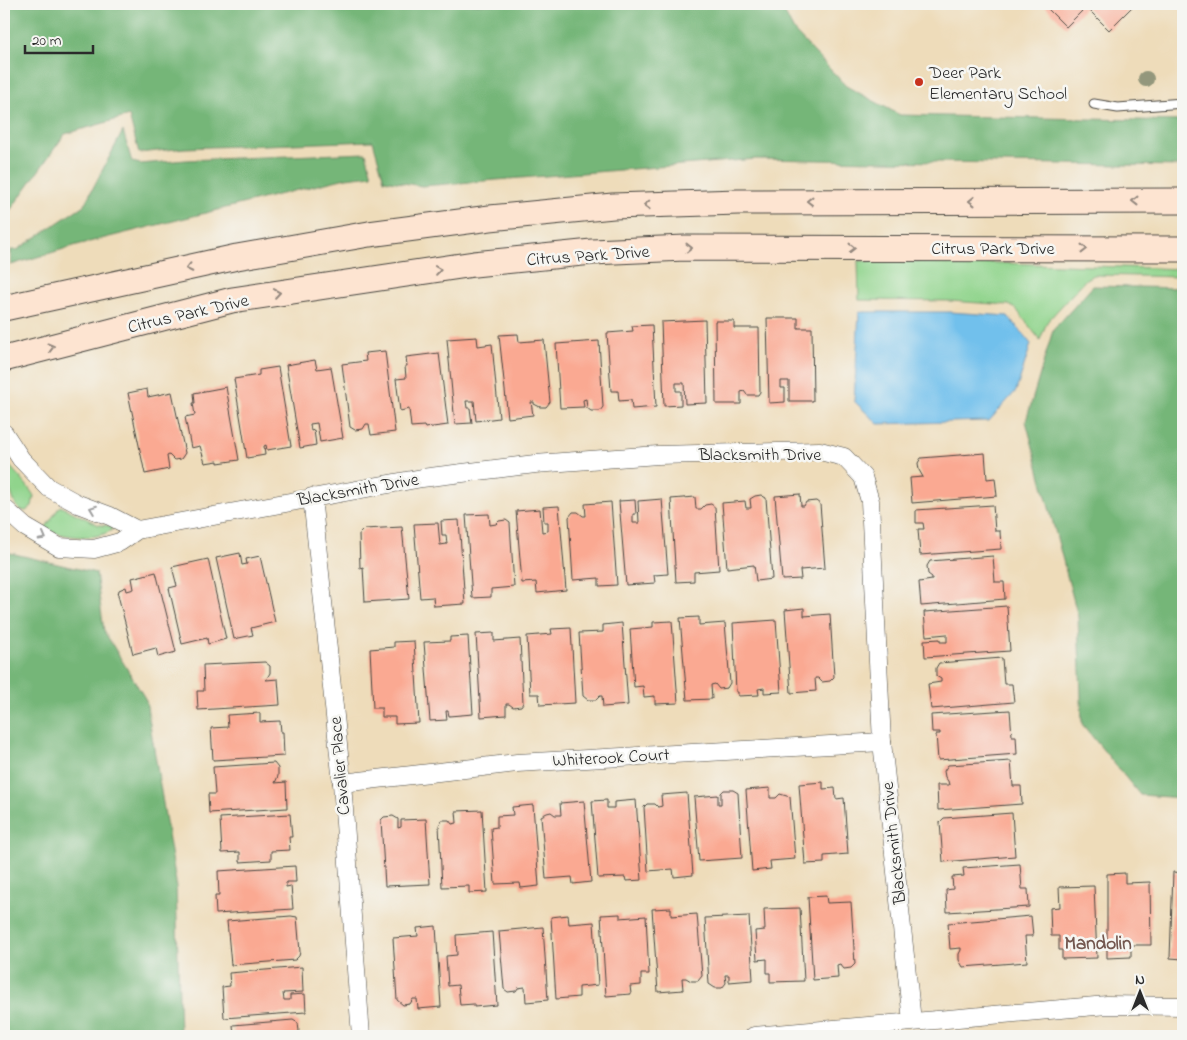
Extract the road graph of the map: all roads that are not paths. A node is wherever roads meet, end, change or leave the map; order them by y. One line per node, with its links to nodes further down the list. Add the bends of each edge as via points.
1 (1183, 103): 2 (lane, via 1118,108)
2 (1094, 104)
3 (1183, 201): 5 (street, one-way to 5, via 747,202 613,206 369,234 237,257)
4 (1183, 249): 6 (street, Citrus Park Drive, one-way to 4, via 232,300 474,264 592,252 685,248)
5 (4, 308)
6 (4, 359)
7 (4, 433): 10 (street, one-way to 7, via 49,488 21,459)
8 (312, 497): 10 (street, Blacksmith Drive); 11 (street, Blacksmith Drive, via 422,478 535,464 793,450 820,451 844,457 863,477 870,501); 12 (street, Cavalier Place)
9 (4, 508): 10 (street, Blacksmith Drive, one-way to 10, via 25,527 59,547 94,549 120,542)
10 (137, 530)
11 (882, 742): 12 (street, Whiterook Court, via 517,762); 14 (street, Blacksmith Drive)
12 (342, 783): 15 (street, Cavalier Place)
13 (1183, 1006): 14 (street, via 1107,1005)
14 (912, 1021): 16 (street)
15 (361, 1036)
16 (754, 1036)

